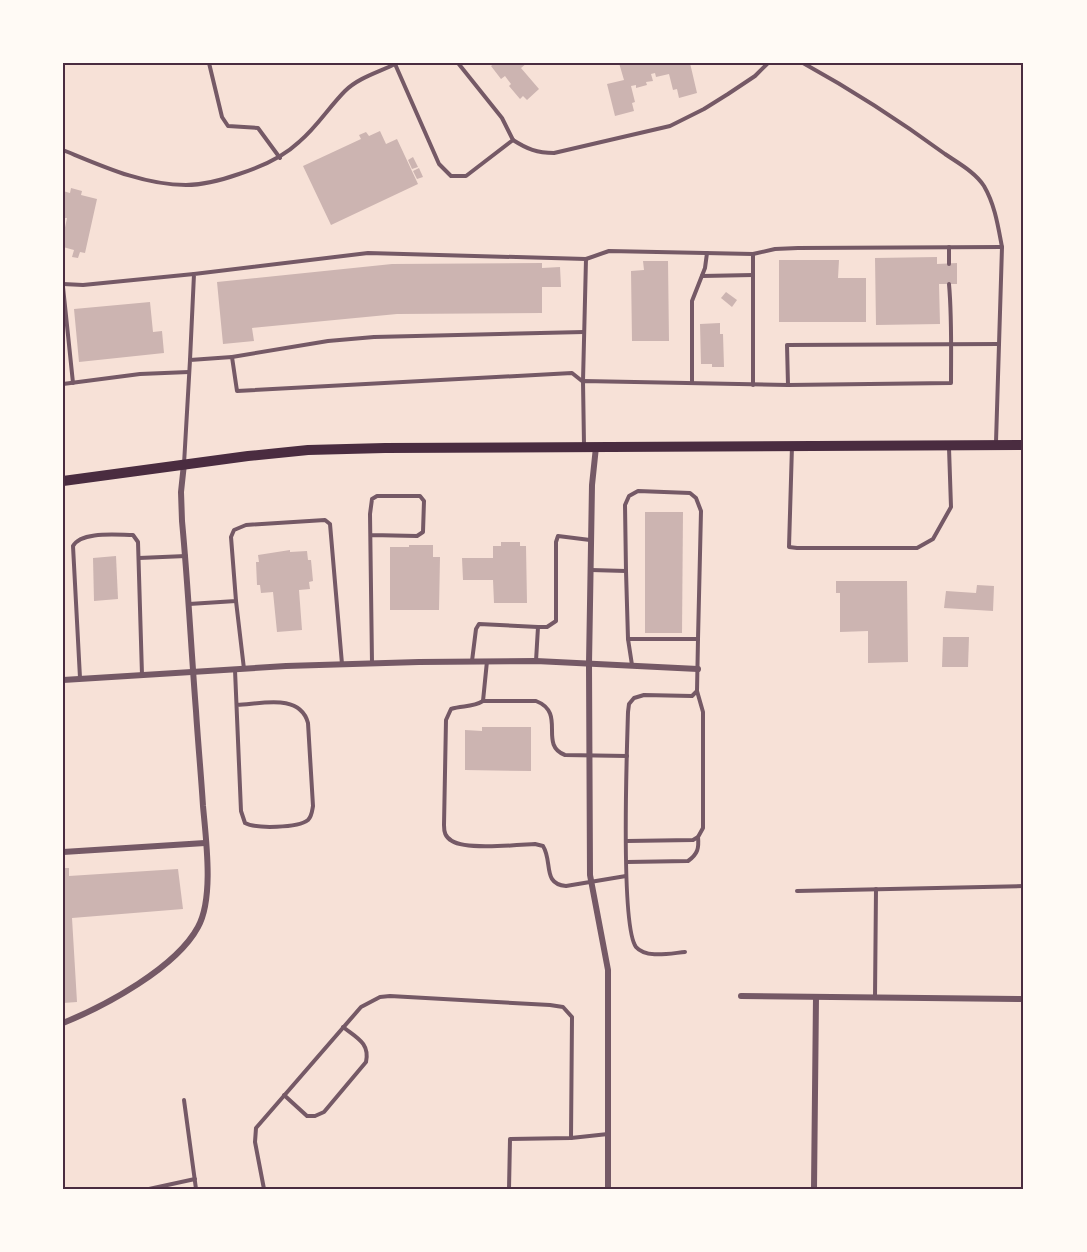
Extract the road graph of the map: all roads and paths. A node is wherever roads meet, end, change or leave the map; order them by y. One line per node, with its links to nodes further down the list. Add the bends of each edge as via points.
1 (209, 63): 8 (lane, via 222,117 228,126 258,128)
2 (458, 63): 6 (lane, via 502,118)
3 (768, 63): 6 (lane, via 728,94 670,126 554,153 539,153)
4 (802, 63): 10 (lane, via 911,129 974,175 991,201)
5 (396, 64): 6 (lane, via 439,164 451,176 466,176); 8 (lane, via 346,89 308,135)
6 (513, 140)
7 (63, 150): 8 (lane, via 113,170 186,185 231,177)
8 (280, 158)
9 (950, 247): 10 (lane); 12 (lane, via 798,248); 14 (lane)
10 (1002, 247): 21 (lane)
11 (707, 253): 12 (lane); 13 (lane, via 609,251); 17 (lane)
12 (753, 254): 16 (lane)
13 (586, 260): 15 (lane, via 368,253); 20 (lane)
14 (949, 264)
15 (194, 274): 19 (lane); 24 (lane)
16 (753, 275): 17 (lane); 30 (lane)
17 (702, 276): 28 (lane, via 692,301)
18 (949, 284): 22 (lane)
19 (63, 286): 27 (lane)
20 (584, 332): 23 (lane, via 374,337); 26 (lane)
21 (999, 344): 22 (lane); 33 (lane)
22 (951, 345): 31 (lane, via 951,383); 31 (lane, via 787,345)
23 (232, 357): 24 (lane); 26 (lane, via 237,391 572,372)
24 (190, 360): 25 (lane)
25 (189, 372): 27 (lane); 38 (lane)
26 (583, 381): 28 (lane); 36 (lane)
27 (73, 383): 29 (lane)
28 (692, 383): 30 (lane)
29 (63, 384)
30 (753, 385): 31 (lane)
31 (788, 386)
32 (948, 445): 33 (main road); 35 (main road); 35 (lane, via 951,507 933,539 917,548 789,547)
33 (996, 445): 34 (main road)
34 (1024, 445)
35 (792, 446): 37 (main road)
36 (584, 447): 37 (main road); 38 (main road, via 308,450)
37 (596, 447): 41 (street)
38 (184, 464): 39 (main road); 42 (street, via 181,492)
39 (63, 481)
40 (371, 534): 40 (lane, via 372,499 420,496 424,501 423,532 417,536); 54 (lane)
41 (591, 540): 44 (street); 48 (lane, via 558,536 556,621)
42 (186, 556): 43 (lane); 47 (street)
43 (139, 558): 62 (lane); 63 (lane, via 138,542 133,535 85,536 73,546)
44 (591, 570): 45 (lane); 56 (street)
45 (626, 571): 49 (lane); 50 (lane, via 625,505 629,496 638,491 690,493 696,498 701,511)
46 (236, 602): 47 (lane); 55 (lane, via 231,537 234,530 246,525 325,520 330,524); 58 (lane)
47 (189, 604): 61 (street)
48 (538, 627): 51 (lane, via 480,624); 53 (lane)
49 (628, 639): 50 (lane); 57 (lane)
50 (698, 639): 59 (lane)
51 (472, 661): 52 (street); 54 (street)
52 (487, 661): 53 (street); 66 (lane)
53 (536, 661): 56 (street)
54 (372, 663): 55 (street)
55 (342, 664): 58 (street)
56 (589, 664): 57 (street); 68 (street)
57 (632, 665): 59 (street)
58 (244, 669): 60 (street)
59 (698, 669): 65 (lane)
60 (235, 670): 61 (street); 67 (lane)
61 (193, 673): 62 (street); 72 (street)
62 (142, 675): 63 (street)
63 (80, 679): 64 (street)
64 (63, 681)
65 (697, 691): 69 (lane, via 692,696 633,698 628,712); 70 (lane, via 703,712 704,817)
66 (483, 701): 68 (lane, via 542,704 552,716 555,749 565,755); 76 (lane, via 451,709 446,720 444,832 454,843 462,845 543,846 549,872 557,885)
67 (237, 705): 67 (lane, via 241,811 245,824 259,827 307,821 313,806 305,714 294,704)
68 (589, 756): 69 (lane); 76 (street)
69 (627, 756): 71 (lane)
70 (698, 837): 71 (lane); 74 (lane, via 699,849 688,861)
71 (627, 841): 74 (lane)
72 (205, 843): 73 (street); 85 (street, via 206,903 191,938 145,979)
73 (63, 852)
74 (627, 862): 75 (lane)
75 (626, 876): 76 (lane); 80 (lane, via 628,919 637,948 645,953)
76 (592, 882): 89 (street, via 608,970)
77 (1024, 886): 78 (lane)
78 (876, 889): 79 (lane); 83 (lane)
79 (797, 891)
80 (685, 952)
81 (741, 996): 82 (street)
82 (816, 997): 83 (street); 97 (street)
83 (875, 997): 84 (street)
84 (1024, 999)
85 (63, 1023)
86 (344, 1027): 87 (lane); 87 (lane, via 364,1043 366,1062 324,1112 307,1116); 90 (lane, via 361,1007 380,997 563,1008 573,1023)
87 (284, 1095): 94 (lane, via 256,1128 254,1136)
88 (184, 1100): 91 (lane)
89 (608, 1134): 90 (lane); 96 (street)
90 (571, 1138): 95 (lane, via 510,1139)
91 (195, 1179): 92 (lane); 93 (lane)
92 (149, 1189)
93 (196, 1189)
94 (264, 1189)
95 (509, 1189)
96 (608, 1189)
97 (814, 1189)

